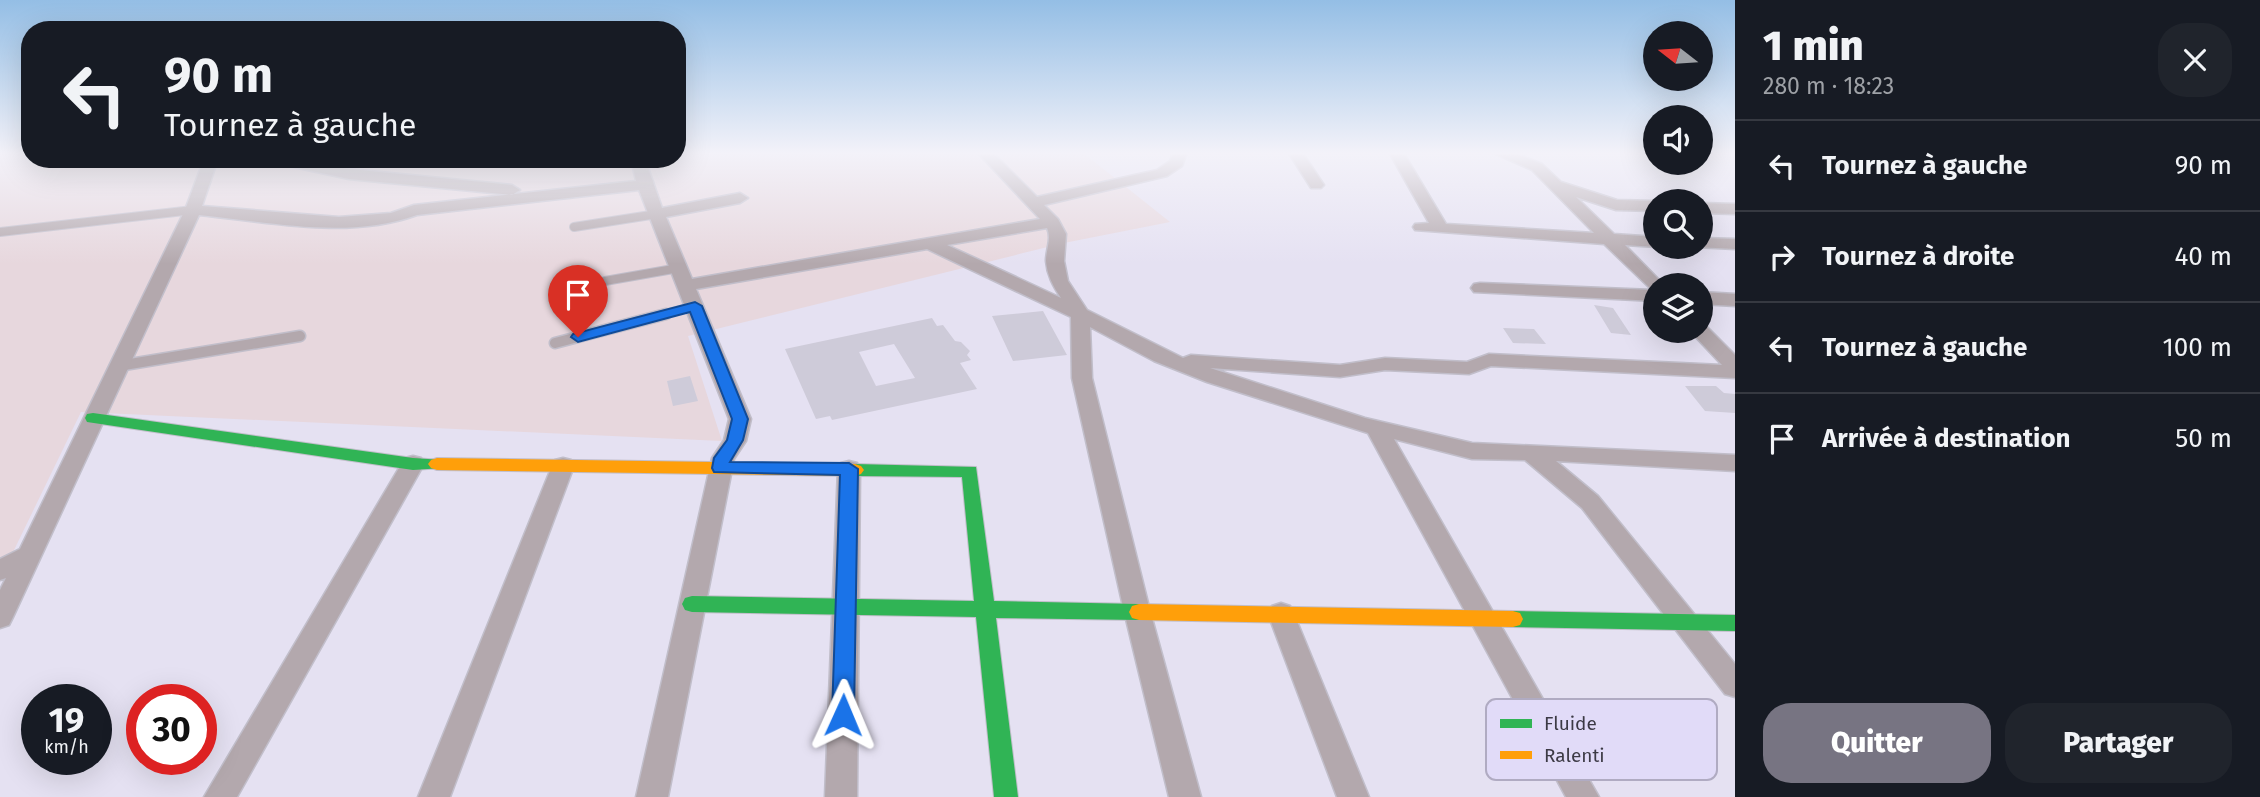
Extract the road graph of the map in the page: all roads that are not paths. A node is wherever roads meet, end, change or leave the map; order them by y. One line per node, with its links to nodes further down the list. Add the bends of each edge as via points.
1 (200, 189): 17 (street)
2 (428, 189): 18 (street)
3 (506, 189): 11 (street)
4 (603, 189): 11 (street)
5 (647, 189): 19 (street)
6 (1020, 189): 13 (street)
7 (1092, 189): 13 (street)
8 (1418, 189): 23 (street)
9 (1560, 189): 25 (street)
10 (1569, 189): 14 (street, via 1616,205)
11 (554, 194): 18 (street)
12 (740, 198): 19 (street)
13 (1033, 203): 20 (street)
14 (1643, 206)
15 (1713, 208): 16 (street)
16 (1735, 209)
17 (193, 210): 18 (street, via 352,223 384,220); 24 (lane); 42 (street)
18 (414, 210)
19 (657, 214): 22 (lane); 32 (street)
20 (1052, 222): 27 (street); 37 (street, via 1058,234 1055,261 1059,281)
21 (1421, 226): 23 (street)
22 (574, 227)
23 (1440, 228): 25 (street)
24 (0, 232)
25 (1610, 240): 26 (street); 30 (street)
26 (1643, 241)
27 (927, 242): 32 (street); 37 (street)
28 (1713, 243): 29 (street)
29 (1735, 244)
30 (1643, 273)
31 (605, 281): 32 (lane)
32 (687, 286): 39 (lane); 51 (street, via 740,419)
33 (1480, 288): 34 (street)
34 (1643, 295)
35 (1713, 299): 36 (street)
36 (1735, 300)
37 (1080, 314): 41 (street); 58 (street, via 1082,378)
38 (300, 336): 42 (lane)
39 (555, 343)
40 (1712, 343): 43 (street)
41 (1161, 357): 44 (street, via 1340,371 1385,364 1469,368 1489,359); 46 (street)
42 (118, 366): 45 (street)
43 (1735, 367)
44 (1735, 372)
45 (93, 418): 49 (street); 53 (street)
46 (1376, 428): 47 (street, via 1472,451); 61 (street)
47 (1530, 452): 48 (street); 62 (street, via 1590,502)
48 (1735, 463)
49 (413, 464): 50 (street); 67 (street)
50 (563, 466): 51 (street); 68 (street)
51 (720, 468): 52 (street); 55 (street)
52 (849, 469): 56 (street); 57 (street, via 970,471)
53 (29, 556): 54 (street); 60 (street)
54 (0, 570)
55 (692, 604): 56 (street); 69 (street)
56 (846, 606): 57 (street); 70 (street)
57 (985, 609): 58 (street); 71 (street)
58 (1137, 611): 59 (street); 72 (street)
59 (1281, 614): 61 (street); 73 (street)
60 (0, 617)
61 (1483, 618): 62 (street); 65 (street)
62 (1687, 622): 63 (street); 64 (street)
63 (1735, 623)
64 (1735, 685)
65 (1528, 699)
66 (1574, 780): 74 (street)
67 (219, 797)
68 (434, 797)
69 (652, 797)
70 (841, 797)
71 (1006, 797)
72 (1185, 797)
73 (1353, 797)
74 (1583, 797)

